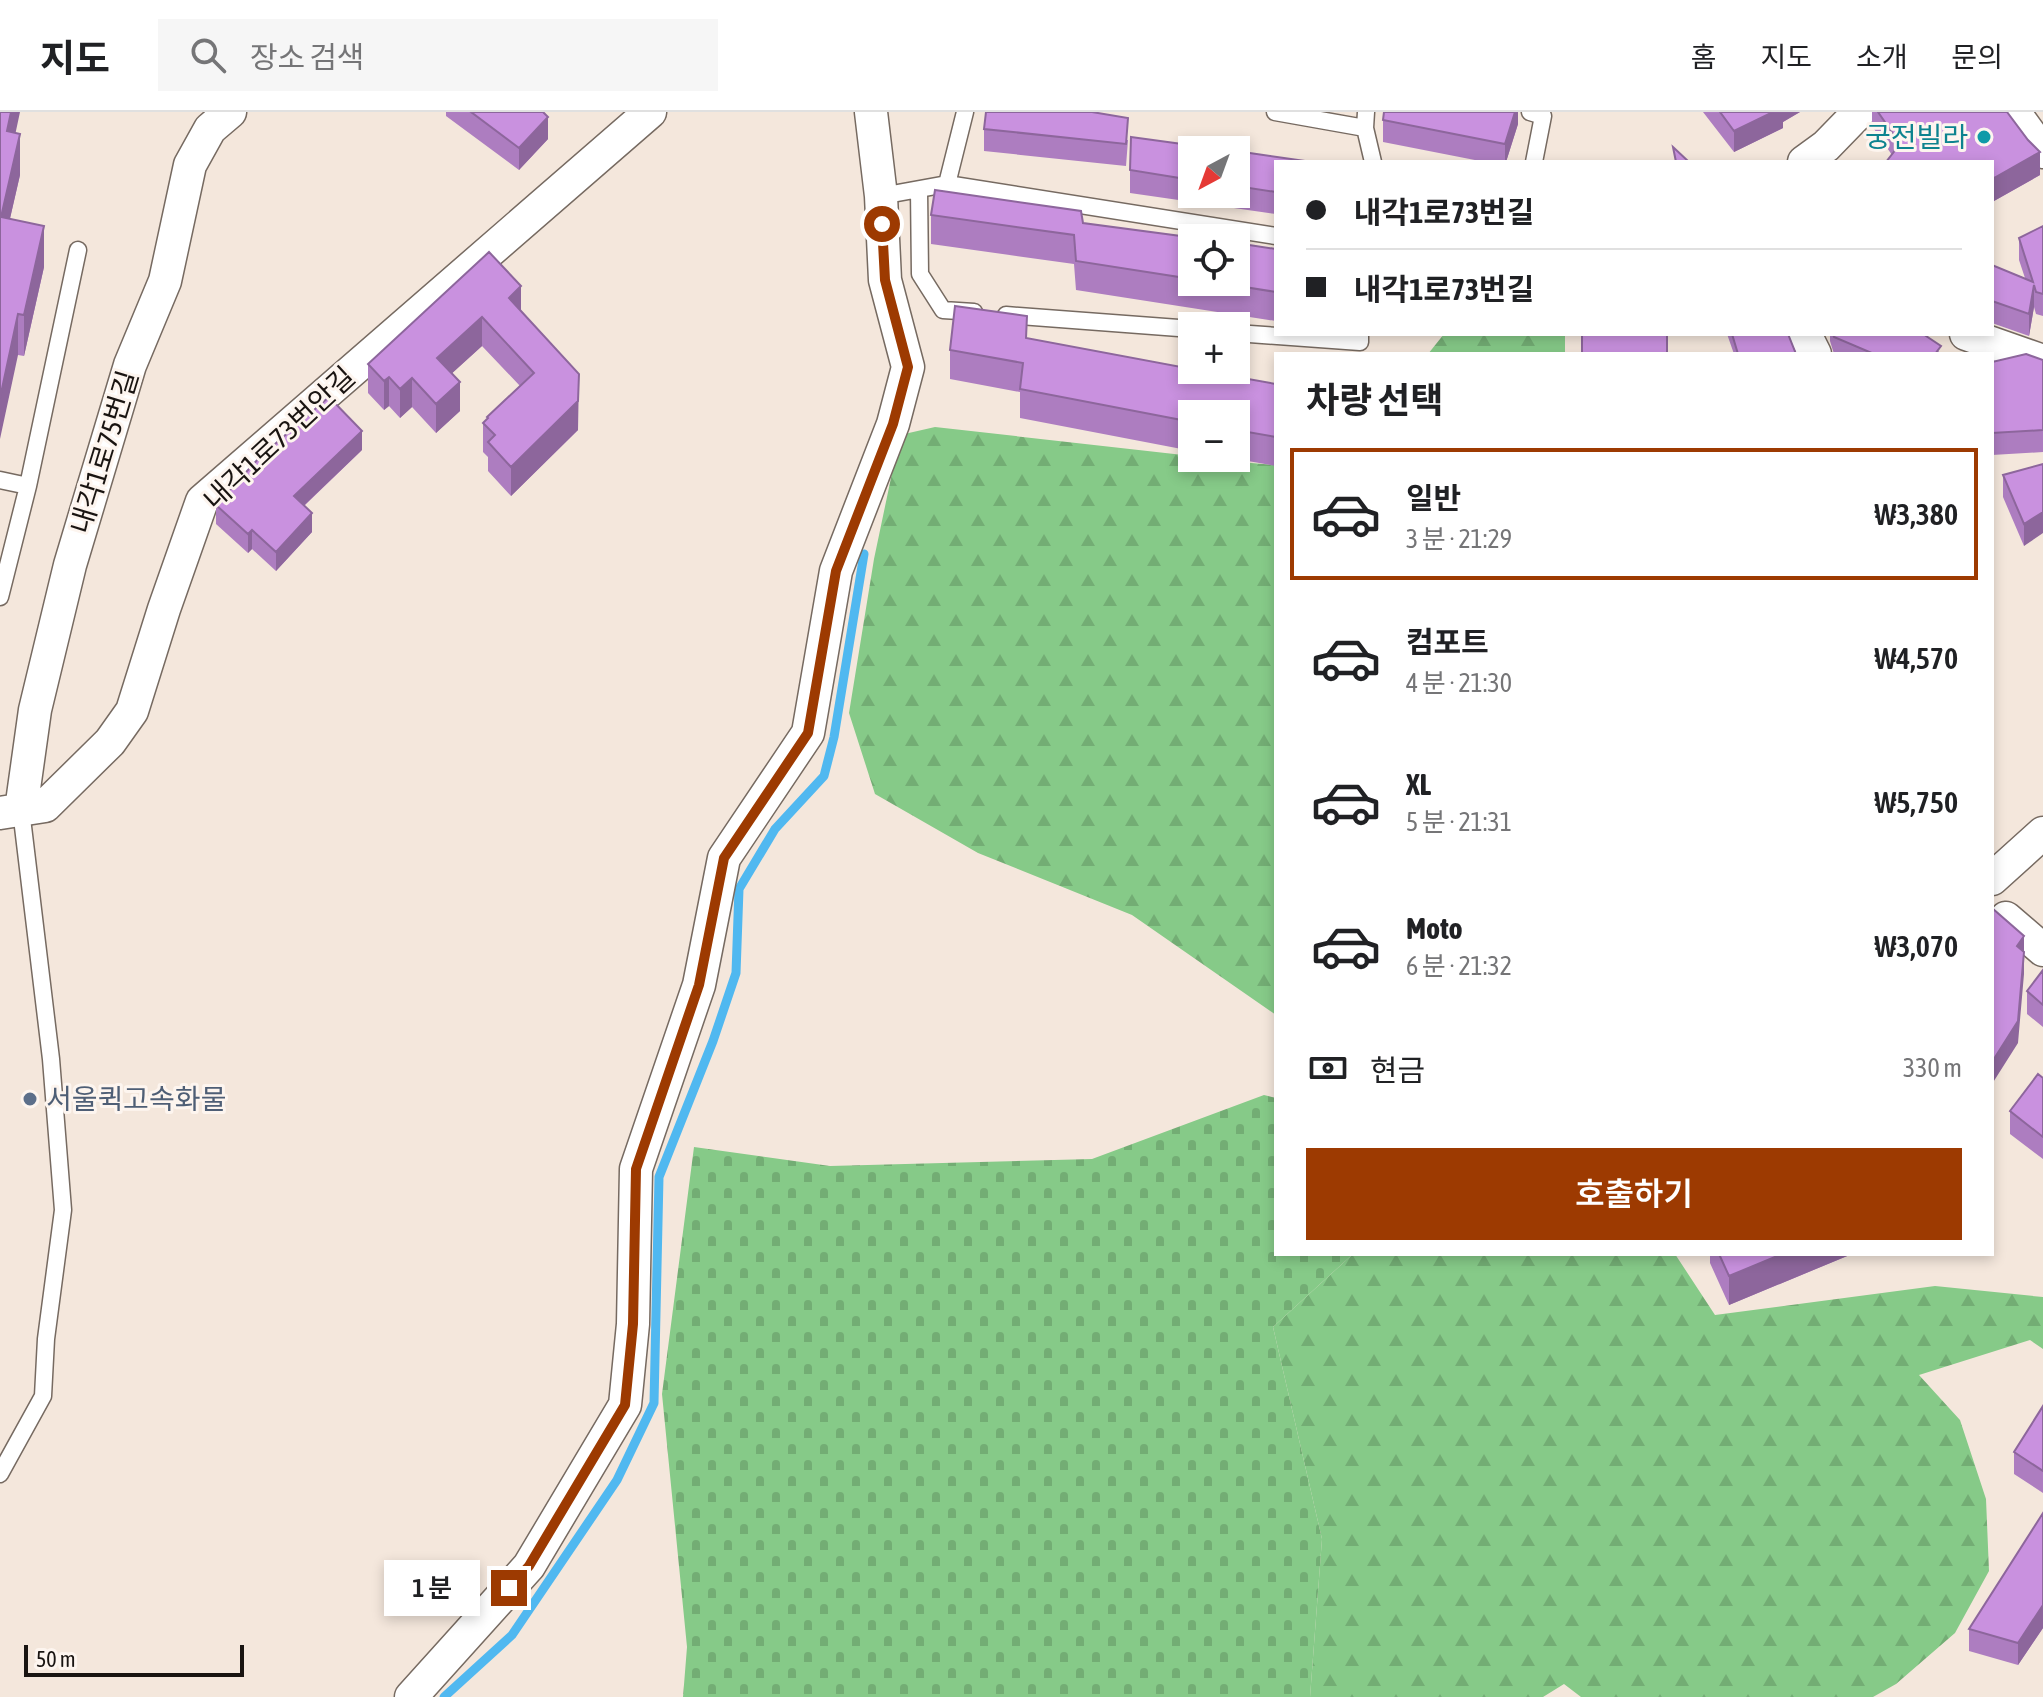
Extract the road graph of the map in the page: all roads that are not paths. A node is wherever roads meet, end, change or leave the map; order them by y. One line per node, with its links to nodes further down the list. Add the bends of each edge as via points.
1 (230, 112): 29 (street, 내각1로75번길, via 210,129 190,165 165,281 130,365 67,580)
2 (650, 112): 29 (street, 내각1로73번안길, via 202,501 132,711 110,742 45,806)
3 (871, 112): 16 (street)
4 (965, 112): 14 (lane)
5 (1275, 112): 9 (lane)
6 (1530, 112): 12 (lane, via 1543,116)
7 (1859, 112): 13 (street)
8 (2014, 112): 10 (street)
9 (1366, 120): 11 (lane)
10 (2043, 152)
11 (1373, 160)
12 (1534, 160)
13 (1807, 160)
14 (947, 184): 15 (lane); 17 (lane)
15 (919, 190): 16 (lane); 19 (lane, via 920,274 943,310)
16 (881, 196): 35 (street, via 885,280 908,367 893,424 836,571 808,733 724,858 699,985 636,1169 633,1324 625,1405 529,1566)
17 (1274, 236)
18 (78, 250): 27 (lane)
19 (1178, 328)
20 (1250, 334): 21 (lane)
21 (1274, 336)
22 (1277, 336): 23 (lane, via 1360,342)
23 (1360, 336)
24 (1972, 336): 25 (street)
25 (2043, 361)
26 (0, 480): 27 (lane)
27 (28, 486): 28 (lane)
28 (0, 597)
29 (11, 812): 34 (lane, via 51,1059 63,1210 43,1396)
30 (2043, 833): 31 (street)
31 (1994, 877)
32 (2006, 918): 33 (street)
33 (2043, 950)
34 (0, 1474)
35 (411, 1697)

